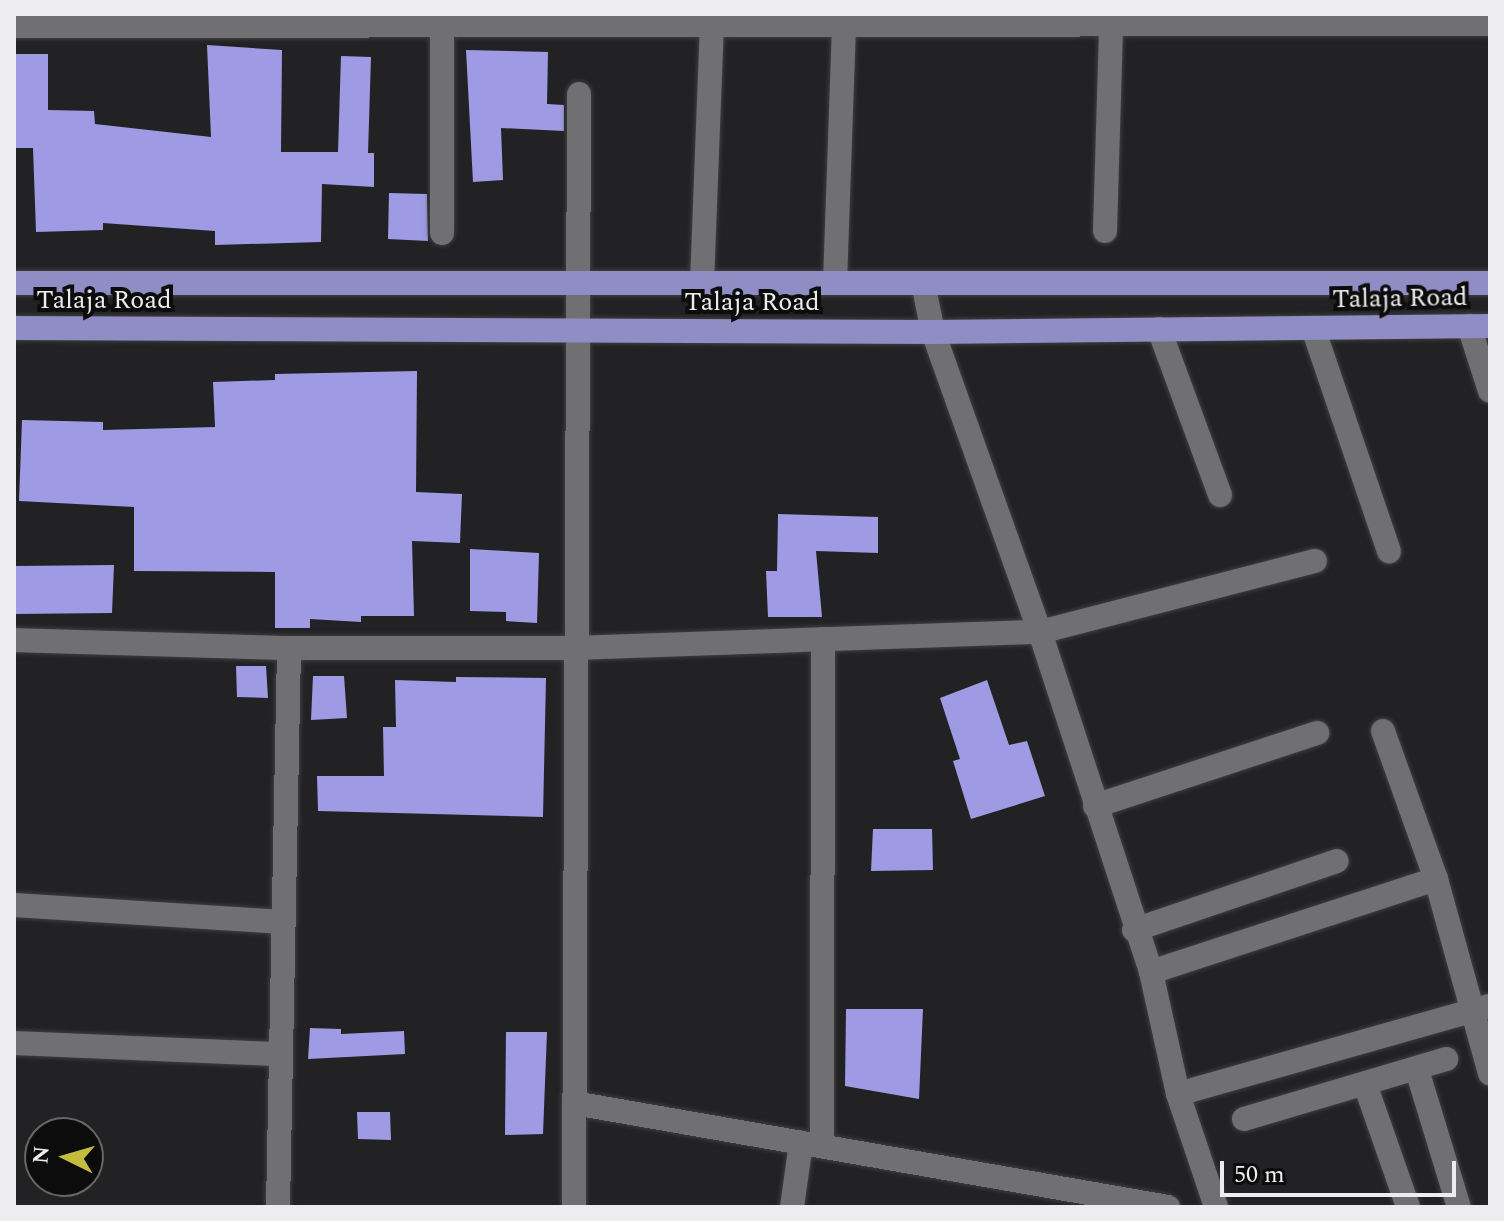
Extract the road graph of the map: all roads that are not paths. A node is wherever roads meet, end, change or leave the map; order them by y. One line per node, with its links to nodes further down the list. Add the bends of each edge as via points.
1 (712, 24): 2 (street); 5 (street); 12 (street)
2 (844, 24): 3 (street); 13 (street)
3 (1111, 24): 4 (street); 8 (street)
4 (1490, 24)
5 (442, 25): 6 (street); 9 (street)
6 (14, 26)
7 (579, 94): 11 (street)
8 (1105, 231)
9 (442, 233)
10 (14, 283): 11 (main road, Talaja Road)
11 (576, 283): 12 (main road, Talaja Road); 20 (street)
12 (702, 283): 13 (main road, Talaja Road)
13 (835, 283): 14 (main road, Talaja Road)
14 (923, 283): 15 (main road, Talaja Road); 21 (street)
15 (1490, 283)
16 (1479, 326): 18 (main road, Talaja Road); 22 (street)
17 (14, 328): 20 (main road, Talaja Road)
18 (1313, 328): 19 (main road, Talaja Road); 24 (street)
19 (1159, 329): 21 (main road, Talaja Road); 23 (street)
20 (575, 331): 21 (main road, Talaja Road); 30 (street)
21 (933, 332): 26 (street)
22 (1490, 391)
23 (1220, 495)
24 (1389, 551)
25 (1315, 561): 26 (street)
26 (1040, 632): 27 (street); 33 (street)
27 (823, 639): 30 (street); 50 (street)
28 (14, 640): 29 (street)
29 (289, 648): 30 (street); 37 (street)
30 (574, 648): 48 (street)
31 (1383, 731): 35 (street)
32 (1317, 733): 33 (street)
33 (1095, 806): 38 (street)
34 (1337, 861): 38 (street)
35 (1436, 879): 39 (street); 40 (street)
36 (14, 905): 37 (street)
37 (283, 922): 42 (street)
38 (1134, 930): 39 (street)
39 (1151, 972): 47 (street)
40 (1482, 1009): 45 (street); 47 (street)
41 (14, 1043): 42 (street)
42 (281, 1054): 51 (street)
43 (1446, 1059): 44 (street)
44 (1417, 1070): 46 (street); 57 (street)
45 (1490, 1074)
46 (1365, 1084): 49 (street); 56 (street)
47 (1178, 1094): 55 (street)
48 (574, 1103): 50 (street); 52 (street)
49 (1244, 1119)
50 (812, 1145): 53 (street); 54 (street)
51 (278, 1207)
52 (574, 1207)
53 (792, 1207)
54 (1168, 1207)
55 (1216, 1207)
56 (1408, 1207)
57 (1459, 1207)

